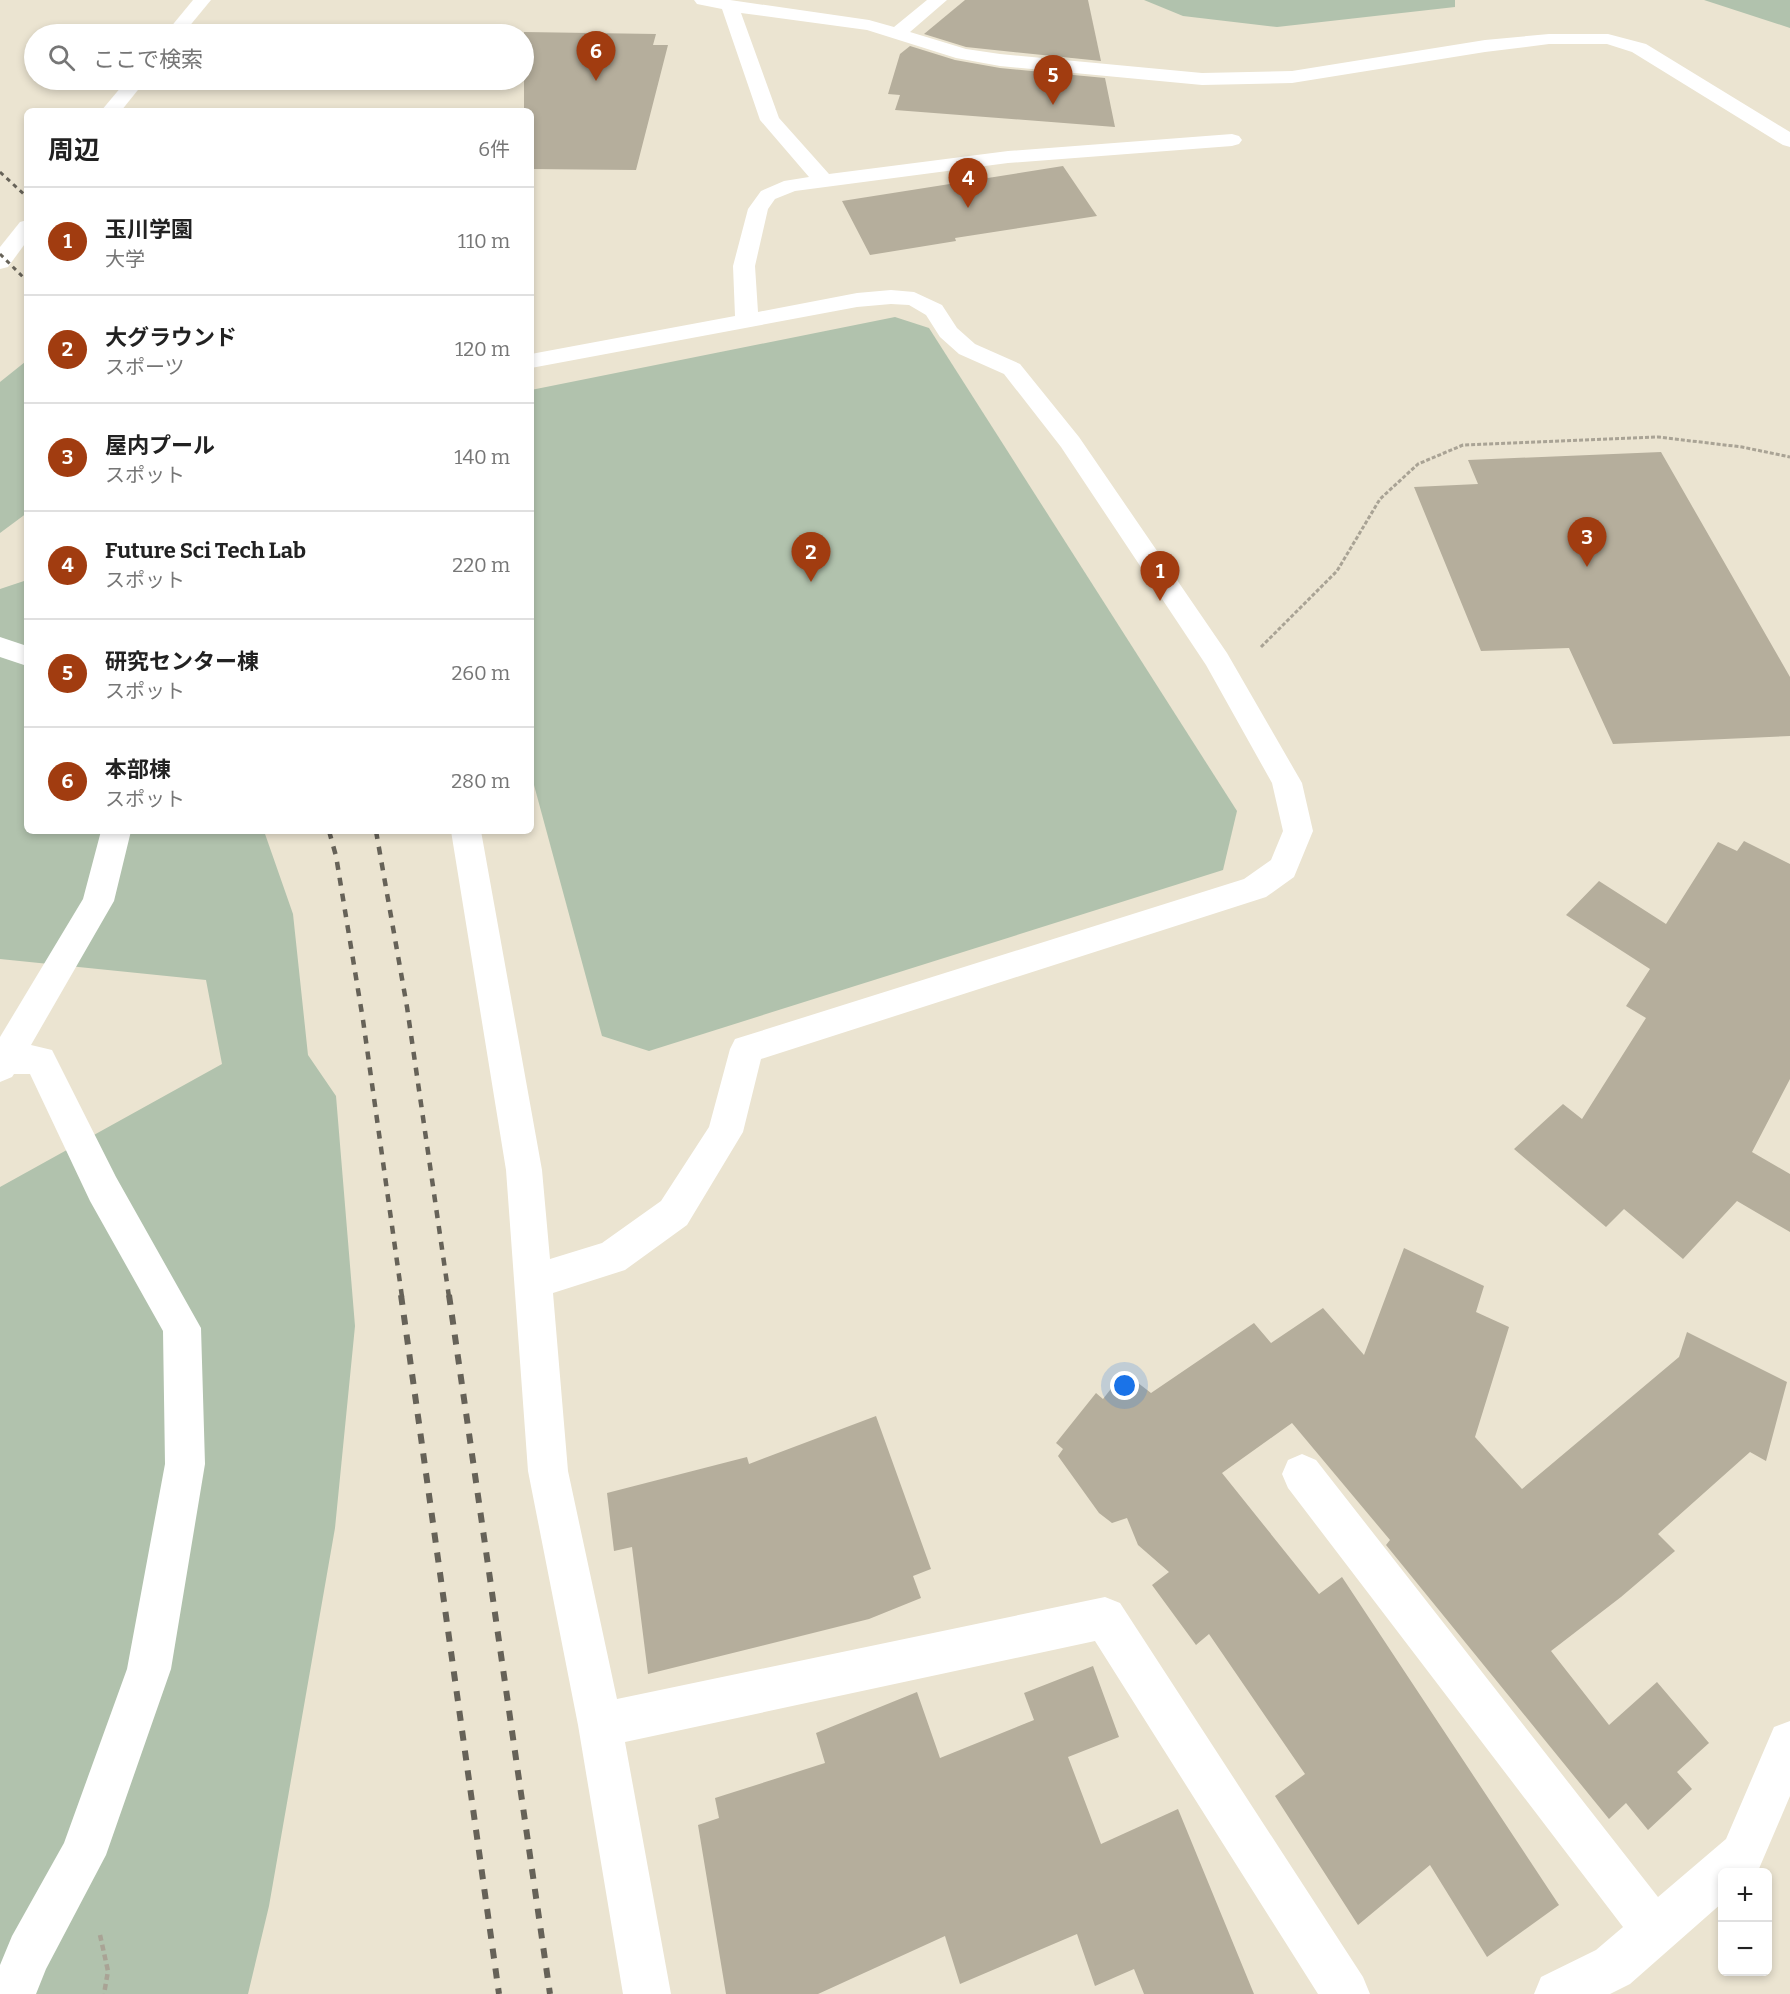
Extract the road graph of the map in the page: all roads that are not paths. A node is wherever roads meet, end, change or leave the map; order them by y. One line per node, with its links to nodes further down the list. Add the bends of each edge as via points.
1 (202, 0): 5 (street)
2 (704, 0): 4 (street)
3 (938, 0): 6 (street)
4 (730, 6): 6 (street, via 869,25); 13 (street, via 770,120)
5 (182, 24)
6 (897, 33): 10 (street, via 963,54 1000,60 1202,79 1292,77 1485,46 1549,39 1608,39 1639,48)
7 (129, 90): 8 (street)
8 (114, 108)
9 (1781, 115): 10 (street)
10 (1762, 123): 12 (street)
11 (1232, 140): 13 (street, via 1008,157)
12 (1790, 141)
13 (823, 180): 16 (street, via 791,185 768,195 758,209 744,266)
14 (24, 230): 15 (street)
15 (0, 262)
16 (747, 320): 17 (street); 23 (street, via 857,300 914,299 934,310 948,332 967,349 1012,369 1070,442 1217,660 1287,783 1298,831 1282,868 1245,892 747,1049 725,1132 674,1213 612,1258)
17 (534, 360)
18 (0, 647): 19 (street)
19 (24, 655)
20 (115, 834): 22 (street, via 98,901)
21 (467, 834): 23 (street, via 524,1170)
22 (2, 1063): 30 (street, via 40,1060 103,1189 182,1328 185,1464 149,1669 83,1855 29,1953)
23 (532, 1281): 25 (street, via 548,1471)
24 (1302, 1474): 29 (street)
25 (600, 1725): 31 (street); 32 (street, via 1105,1618)
26 (1790, 1743): 27 (street, via 1742,1856)
27 (1729, 1868)
28 (1718, 1877): 29 (street)
29 (1655, 1931): 33 (street, via 1612,1967)
30 (12, 1994)
31 (647, 1994)
32 (1346, 1994)
33 (1558, 1994)

